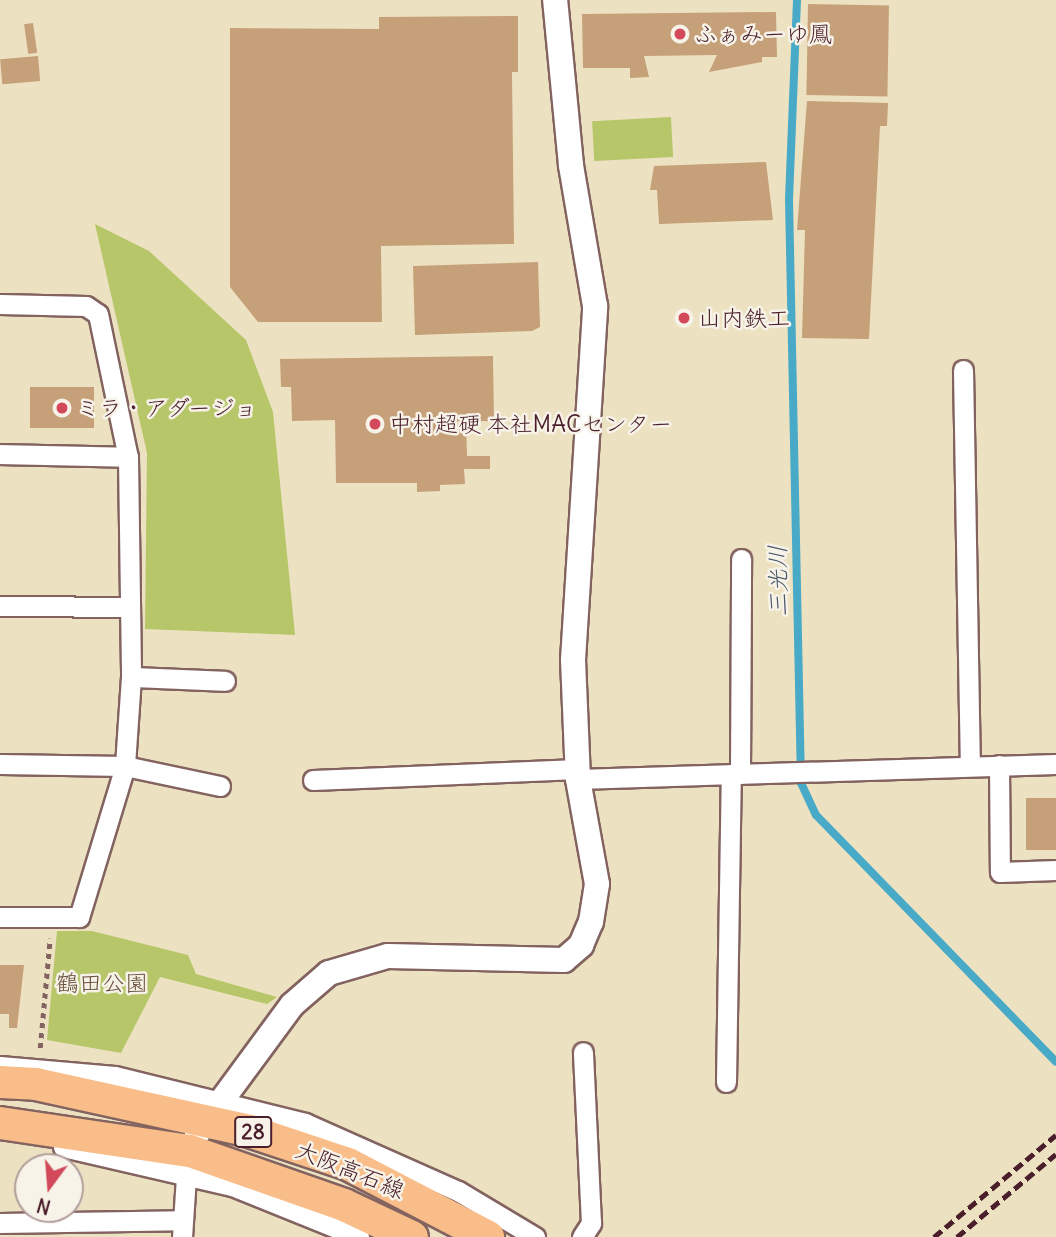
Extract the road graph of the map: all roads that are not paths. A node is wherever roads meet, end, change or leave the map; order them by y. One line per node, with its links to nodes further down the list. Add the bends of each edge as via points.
1 (555, 0): 16 (street, via 571,165 595,306 573,660)
2 (0, 304): 5 (street, via 86,306 98,314)
3 (963, 370): 15 (street)
4 (0, 454): 5 (street)
5 (128, 457): 8 (street)
6 (741, 559): 17 (street)
7 (0, 606): 8 (street)
8 (129, 607): 9 (street)
9 (131, 677): 10 (street); 14 (street)
10 (225, 681)
11 (0, 764): 14 (street)
12 (1056, 764): 13 (street)
13 (999, 765): 15 (street); 20 (street, via 1000,872)
14 (125, 766): 19 (street); 21 (street, via 79,917)
15 (970, 766): 17 (street)
16 (578, 774): 17 (street); 18 (street); 26 (street, via 597,884 581,945 564,960 544,962 388,957 352,962 292,1005)
17 (735, 774): 24 (street)
18 (313, 780)
19 (220, 786)
20 (1056, 870)
21 (0, 917)
22 (583, 1052): 36 (street, via 591,1223)
23 (0, 1066): 26 (street, via 50,1066)
24 (726, 1082)
25 (0, 1083): 26 (main road, 大阪高石線 / 28)
26 (212, 1107): 29 (street); 34 (main road, 大阪高石線 / 28, via 348,1164); 35 (street, via 305,1123 458,1191)
27 (0, 1123): 29 (main road, 大阪高石線 / 28)
28 (0, 1133): 29 (street)
29 (187, 1162): 31 (street); 32 (street); 33 (main road, 大阪高石線 / 28, via 344,1205)
30 (0, 1223): 31 (street)
31 (182, 1229)
32 (359, 1237)
33 (412, 1237)
34 (488, 1237)
35 (535, 1237)
36 (582, 1237)

